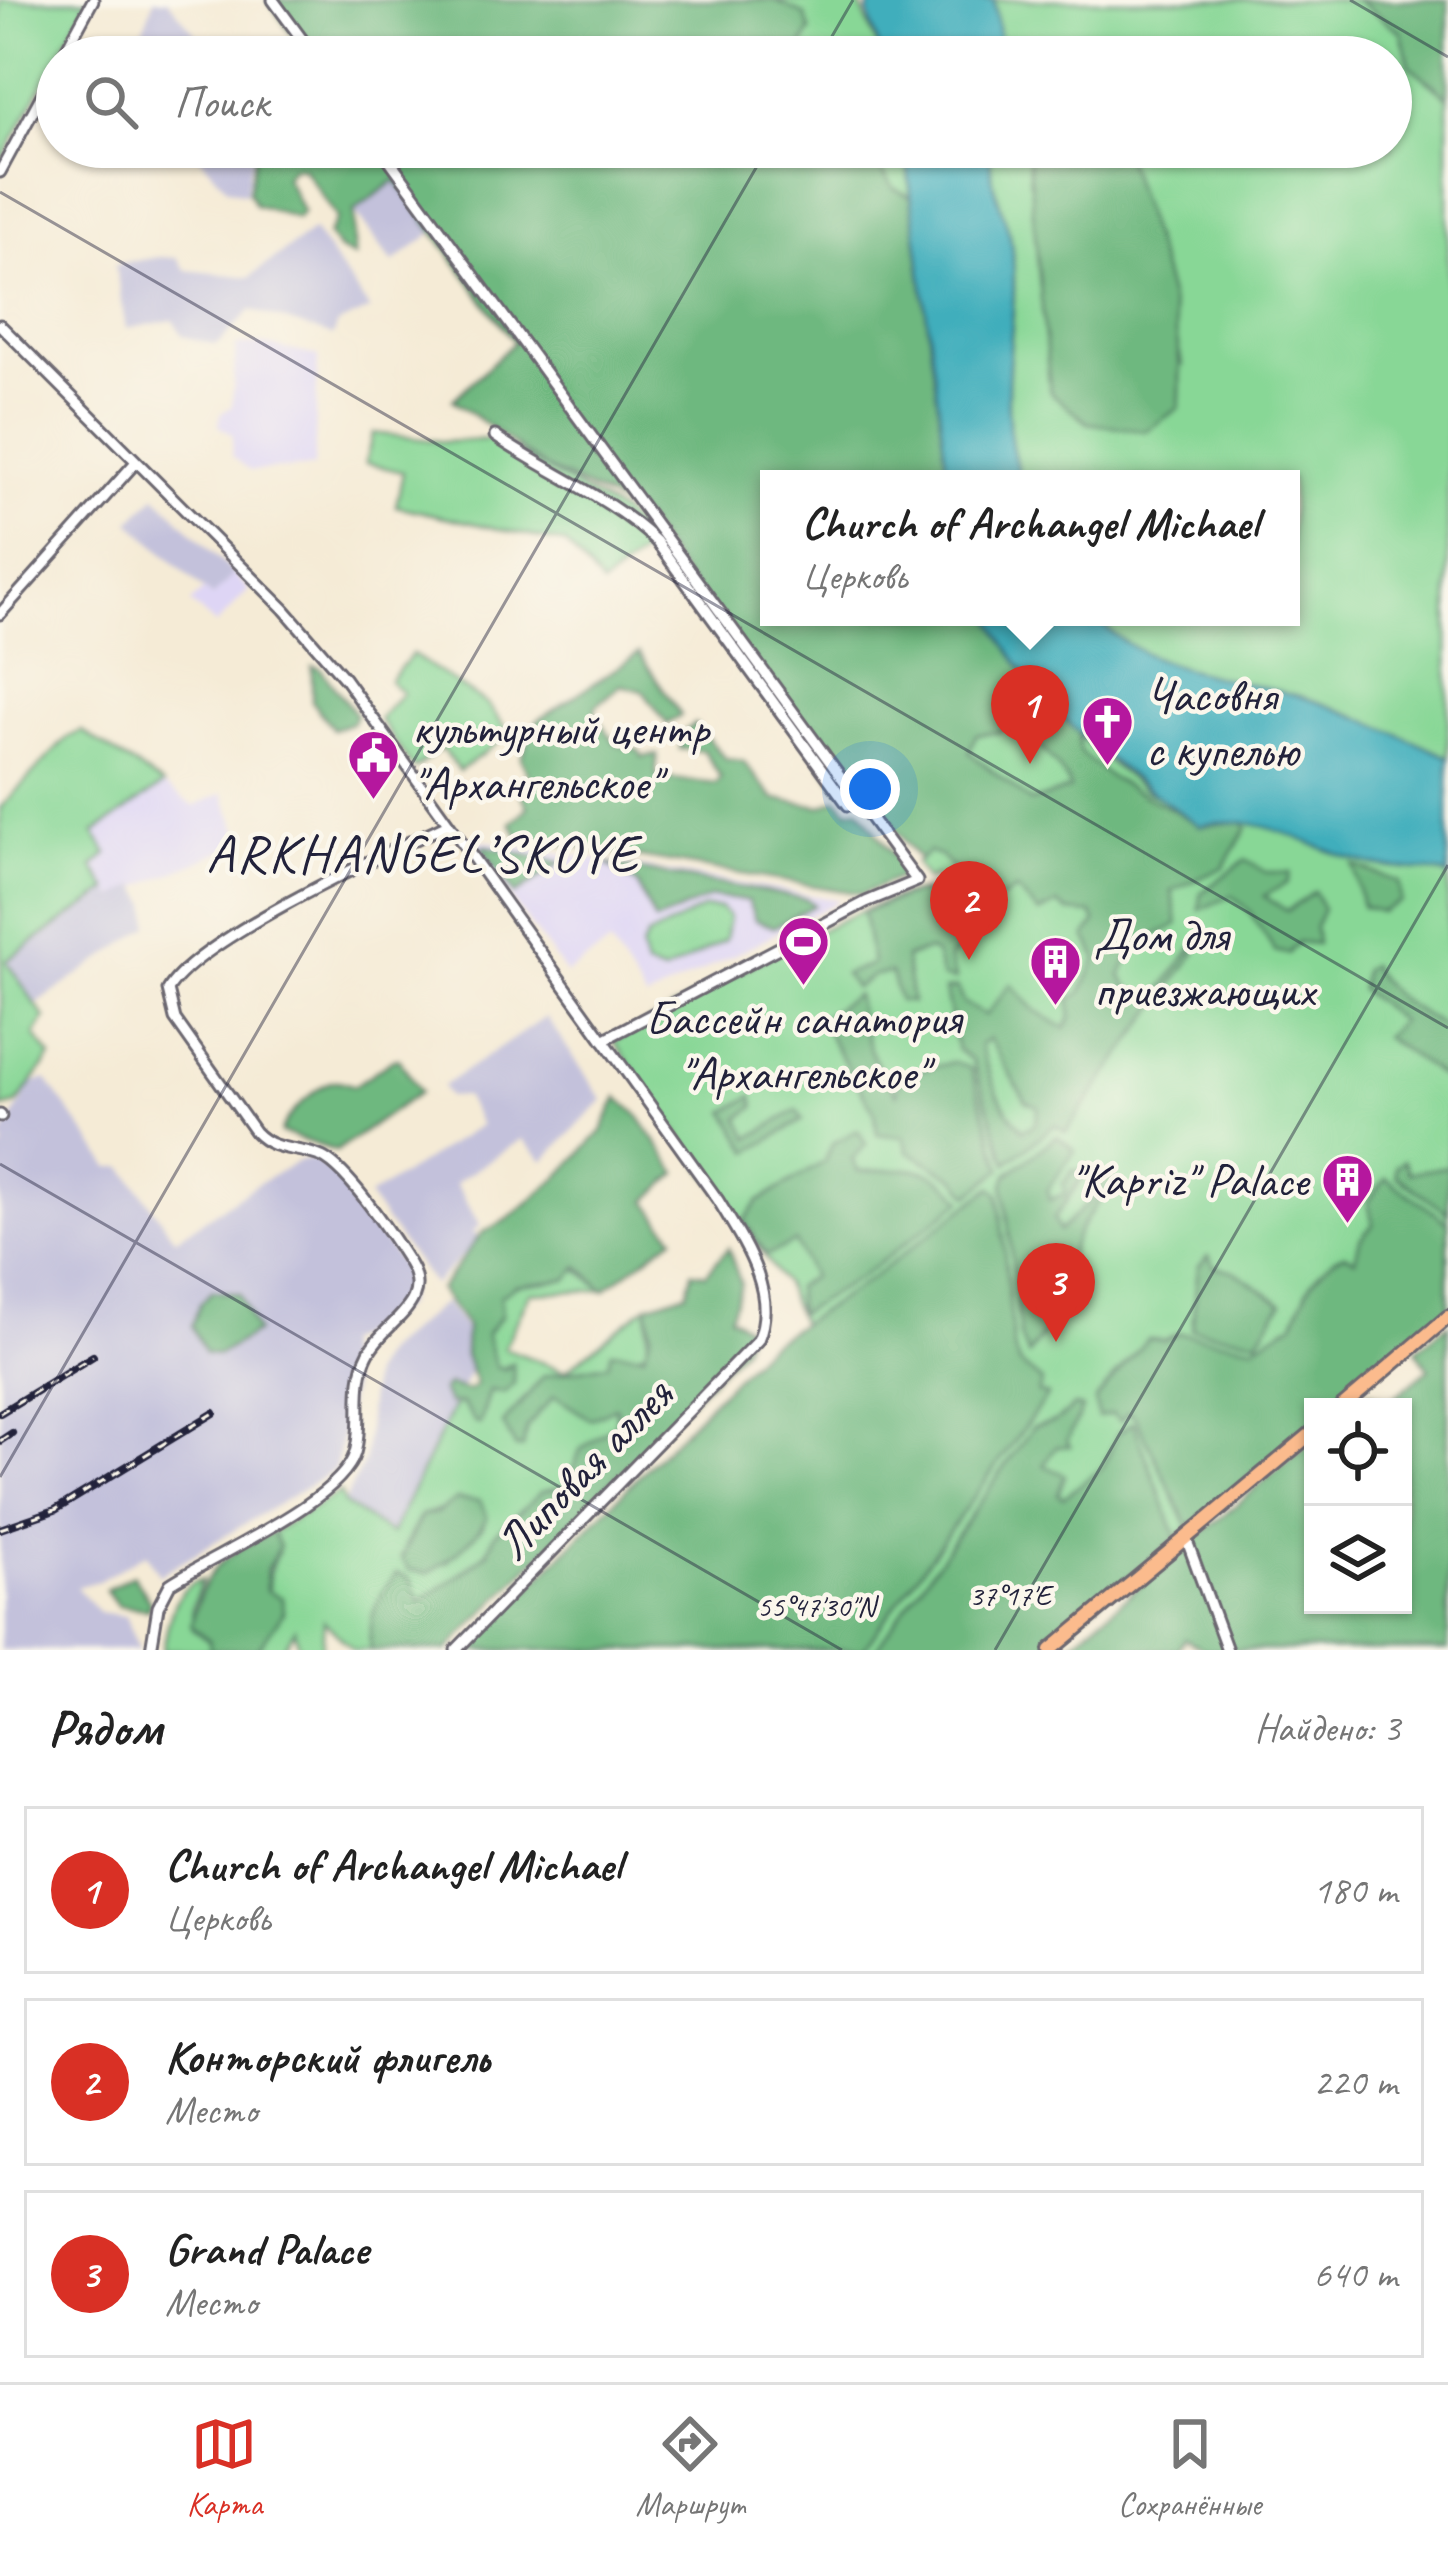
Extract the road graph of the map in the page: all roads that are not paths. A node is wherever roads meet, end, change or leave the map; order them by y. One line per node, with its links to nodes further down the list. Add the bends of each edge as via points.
1 (93, 0): 3 (street)
2 (272, 0): 4 (street)
3 (73, 36)
4 (299, 36)
5 (36, 106): 7 (street)
6 (395, 168): 12 (street)
7 (0, 172)
8 (0, 325): 10 (street)
9 (495, 436): 12 (street, via 625,512 656,541 848,805)
10 (136, 462): 11 (street); 13 (street, via 319,647)
11 (0, 614)
12 (862, 803): 14 (street, via 917,881)
13 (446, 825): 14 (street); 19 (street, via 322,884 168,990 175,1019 256,1132 268,1145 312,1154 340,1171 410,1265 417,1293 364,1362 356,1444 342,1479 170,1584)
14 (603, 1040): 20 (street, Липовая аллея, via 747,1251 762,1291 761,1335)
15 (1448, 1317): 16 (main road)
16 (1353, 1398)
17 (1304, 1440): 18 (main road)
18 (1186, 1538): 21 (main road); 22 (street)
19 (151, 1650)
20 (456, 1650)
21 (1051, 1650)
22 (1227, 1650)

